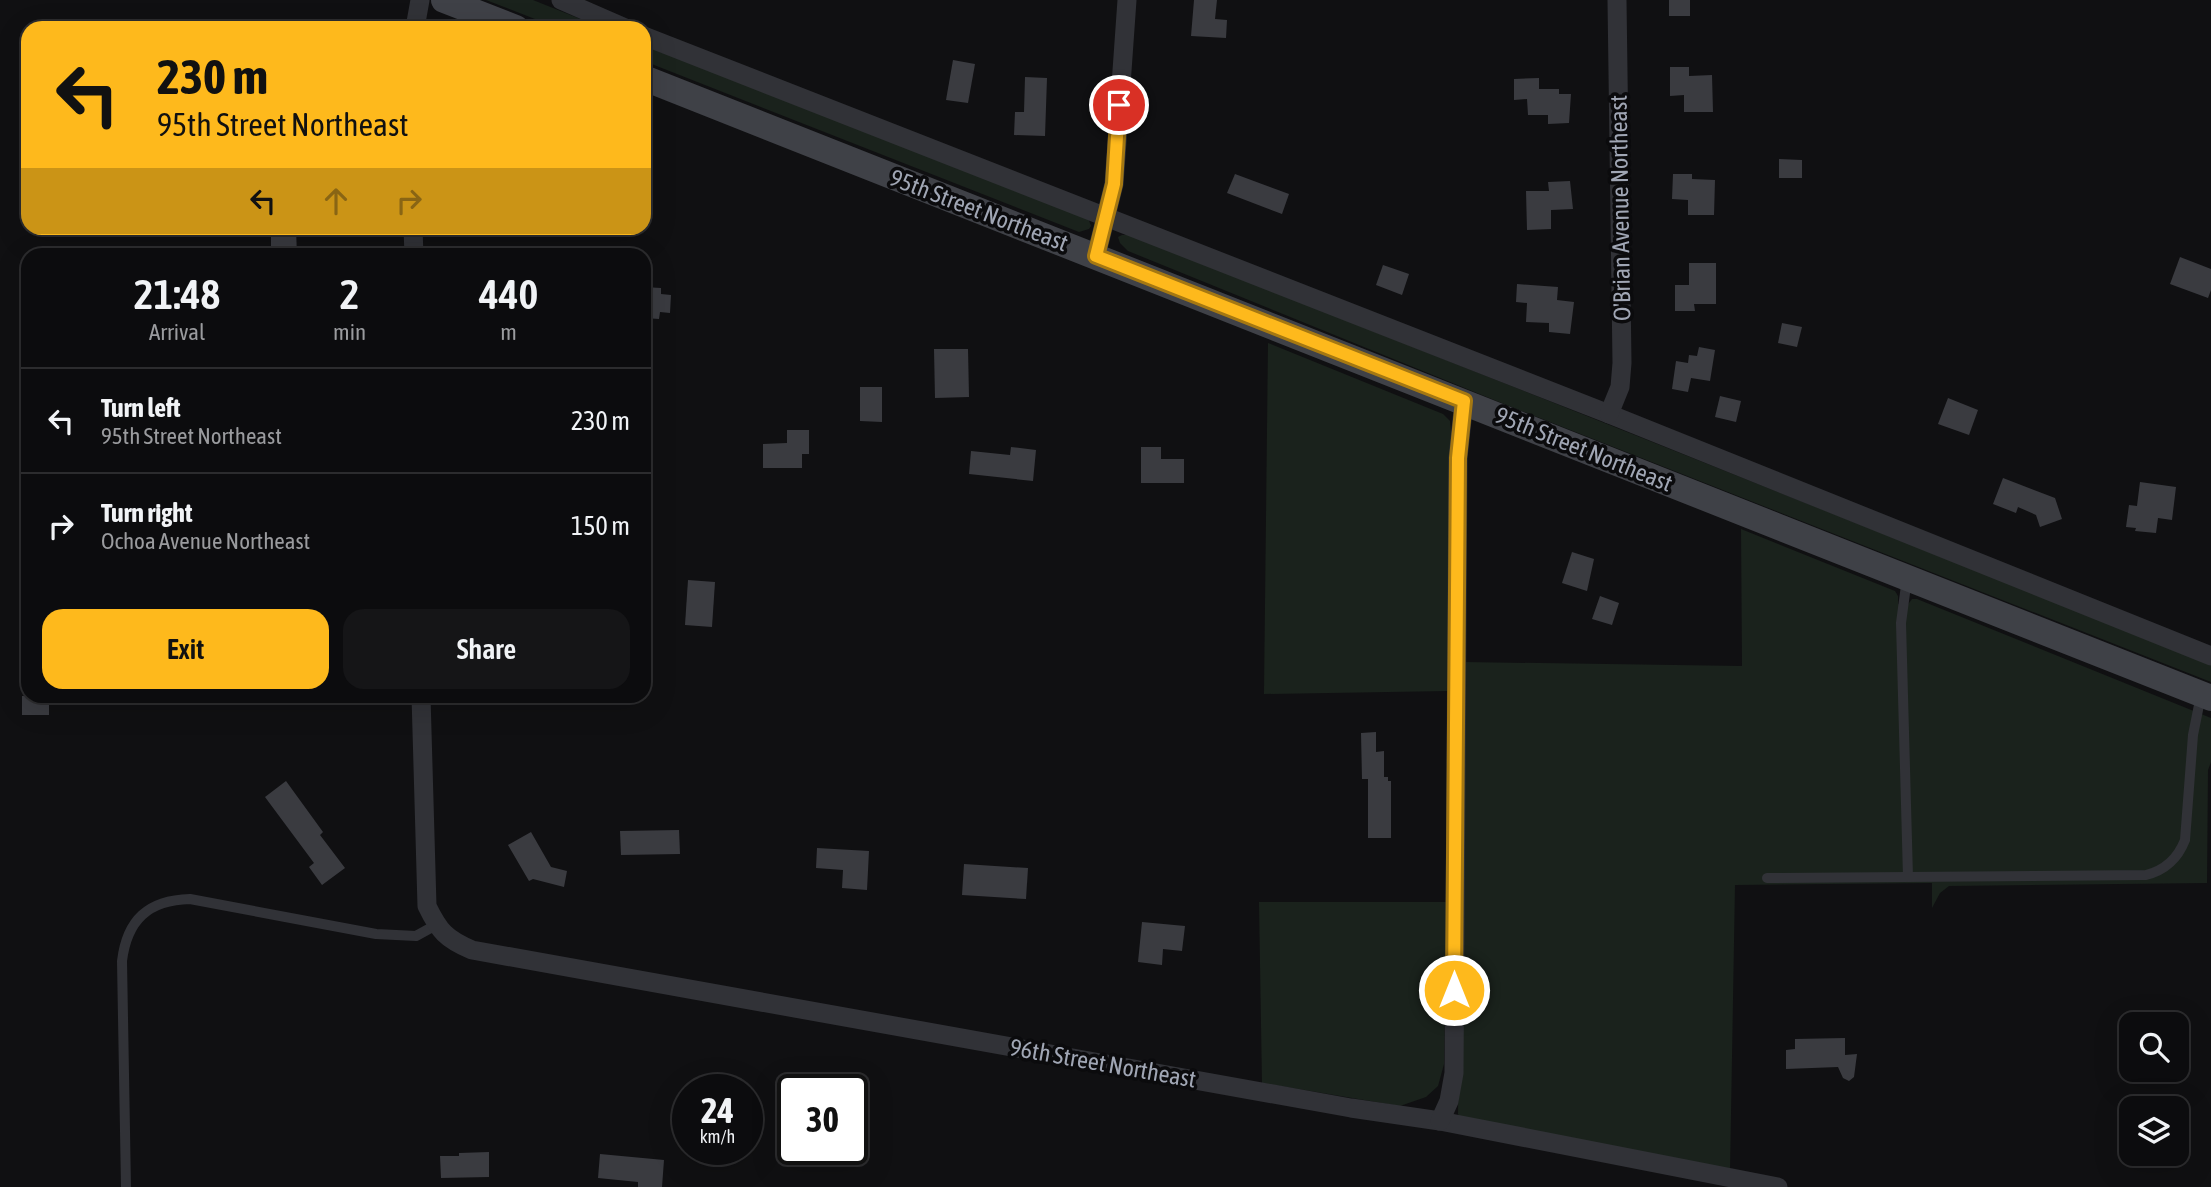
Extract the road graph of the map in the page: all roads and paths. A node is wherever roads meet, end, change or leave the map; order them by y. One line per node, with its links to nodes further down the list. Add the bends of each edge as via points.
1 (420, 0): 6 (street)
2 (444, 0): 7 (main road)
3 (561, 0): 8 (street)
4 (1127, 0): 11 (street, via 1114,184)
5 (1617, 0): 14 (street, O'Brian Avenue Northeast, via 1622,363 1620,387)
6 (416, 21)
7 (498, 21)
8 (609, 21)
9 (651, 39): 11 (street)
10 (651, 81): 12 (main road, 95th Street Northeast)
11 (1107, 218): 12 (street); 14 (street)
12 (1096, 256): 13 (main road, 95th Street Northeast)
13 (1464, 401): 15 (main road, 95th Street Northeast); 22 (street, via 1458,458 1454,1073)
14 (1609, 414): 16 (street)
15 (1907, 578): 17 (main road, 95th Street Northeast); 19 (lane, via 1902,623)
16 (2211, 656)
17 (2206, 696): 19 (lane, via 2193,735 2185,840 2169,865 2146,875)
18 (421, 703): 21 (street, via 428,906)
19 (1908, 877): 20 (lane)
20 (1767, 878)
21 (436, 925): 22 (street, 96th Street Northeast, via 455,943 472,950); 23 (lane, via 416,936 376,934 190,899 156,904 141,916 124,946 122,961)
22 (1440, 1121): 24 (street, 96th Street Northeast)
23 (125, 1187)
24 (1778, 1187)

